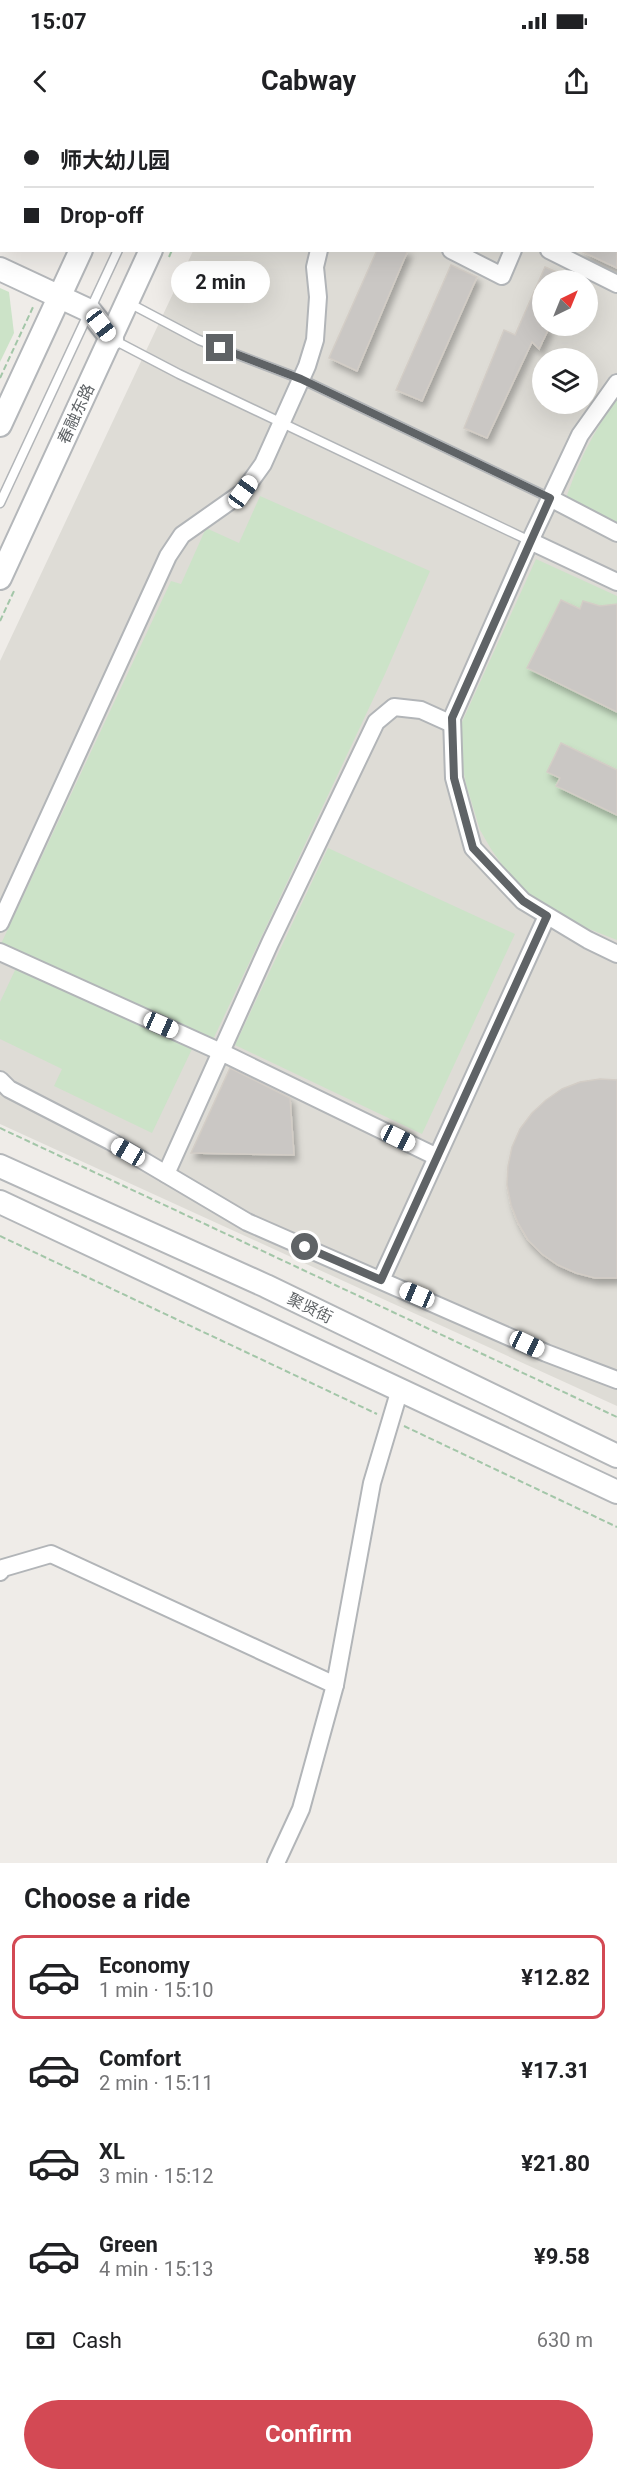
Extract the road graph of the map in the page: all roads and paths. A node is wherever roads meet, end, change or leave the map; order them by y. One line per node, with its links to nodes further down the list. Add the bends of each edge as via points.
1 (80, 252): 10 (main road)
2 (117, 252): 12 (lane)
3 (150, 252): 11 (main road, 春融东路)
4 (319, 252): 14 (street, via 315,340)
5 (455, 252): 6 (street, via 502,276)
6 (512, 252)
7 (553, 252): 9 (street)
8 (0, 269): 10 (main road)
9 (617, 284)
10 (59, 296): 12 (main road); 17 (main road)
11 (128, 303): 12 (main road); 13 (main road, 春融东路); 14 (lane, via 199,340)
12 (90, 311): 13 (main road); 19 (lane)
13 (111, 339): 16 (lane); 22 (main road, 春融东路)
14 (301, 379): 16 (street); 18 (lane)
15 (617, 383): 18 (street, via 580,435)
16 (282, 422): 21 (lane); 26 (street, via 263,464 243,492 182,535 168,556)
17 (0, 425)
18 (550, 498): 20 (street); 21 (street)
19 (0, 503)
20 (617, 533)
21 (530, 541): 23 (street); 24 (street)
22 (0, 578)
23 (617, 582)
24 (452, 724): 25 (street, via 454,778 473,848 523,901); 29 (street, via 421,710 394,707 376,722)
25 (547, 916): 28 (street); 32 (street)
26 (0, 923)
27 (0, 951): 29 (street)
28 (617, 954)
29 (221, 1052): 32 (street); 34 (street)
30 (0, 1080): 34 (street, via 9,1089)
31 (0, 1128): 40 (path)
32 (437, 1156): 37 (street)
33 (0, 1166): 42 (main road, 聚贤街, via 266,1286)
34 (166, 1174): 37 (street, via 248,1222)
35 (0, 1203): 39 (main road)
36 (0, 1236): 41 (path)
37 (381, 1280): 38 (street)
38 (617, 1380)
39 (400, 1389): 41 (street); 43 (main road)
40 (617, 1417)
41 (390, 1420): 44 (path); 46 (street, via 372,1483)
42 (617, 1456)
43 (617, 1492)
44 (617, 1527)
45 (0, 1572): 46 (street, via 51,1554)
46 (336, 1685): 47 (street, via 301,1809)
47 (276, 1863)

